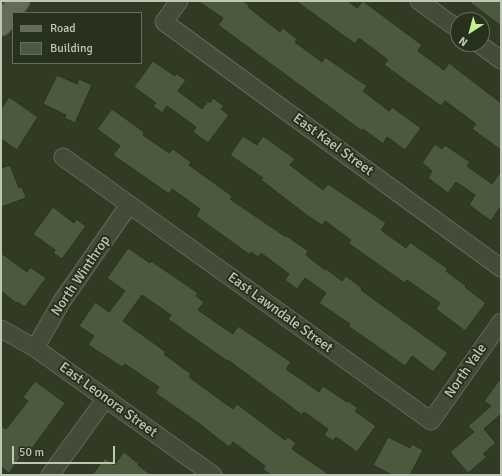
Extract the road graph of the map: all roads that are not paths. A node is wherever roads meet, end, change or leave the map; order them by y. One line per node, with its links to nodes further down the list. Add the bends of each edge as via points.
1 (19, 1): 5 (main road)
2 (179, 1): 10 (street, East Kael Street, via 164,22)
3 (419, 1): 4 (street)
4 (450, 23)
5 (1, 25)
6 (490, 52): 7 (street)
7 (501, 60)
8 (63, 157): 9 (street, East Lawndale Street)
9 (129, 205): 13 (street, North Winthrop, via 62,301); 15 (street, East Lawndale Street)
10 (501, 268)
11 (501, 322): 15 (street, North Yale)
12 (1, 329): 13 (street, East Leonora Street)
13 (35, 348): 14 (street, East Leonora Street)
14 (106, 398): 16 (street); 17 (street, East Leonora Street)
15 (431, 421)
16 (50, 475)
17 (213, 475)

